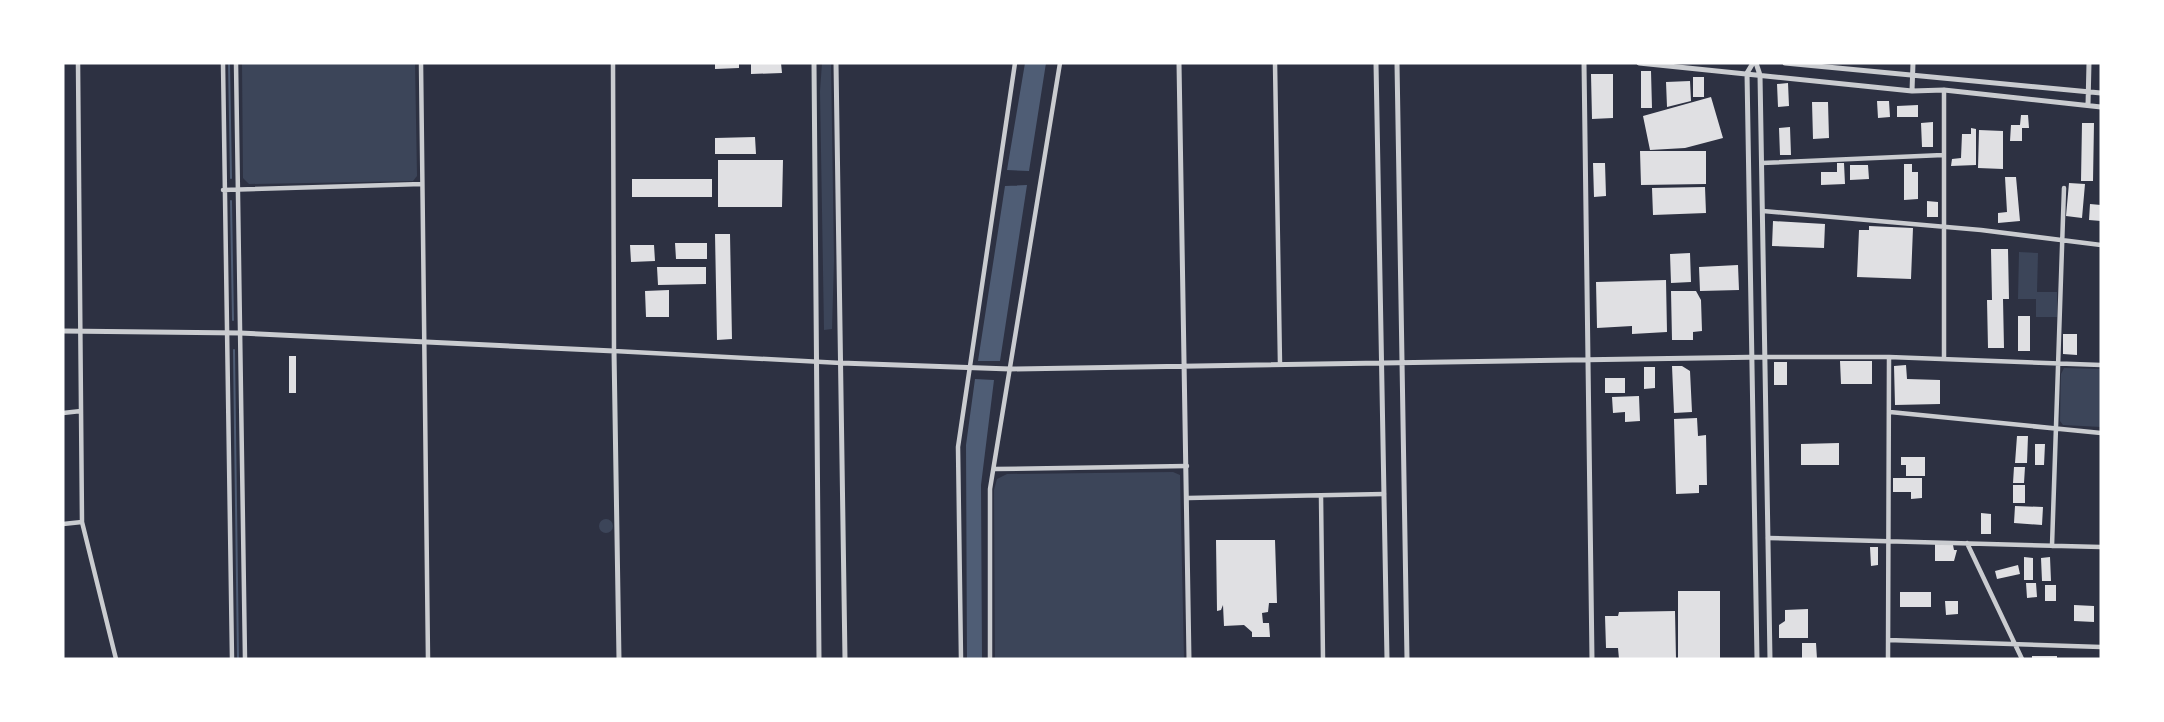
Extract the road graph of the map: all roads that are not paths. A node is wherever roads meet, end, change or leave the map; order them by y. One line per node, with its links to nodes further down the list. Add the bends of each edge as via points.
1 (78, 63): 41 (street)
2 (222, 63): 34 (street)
3 (236, 63): 35 (street)
4 (421, 63): 32 (street)
5 (613, 63): 45 (street)
6 (813, 63): 53 (street)
7 (836, 63): 54 (street)
8 (1016, 63): 59 (street)
9 (1060, 63): 60 (street)
10 (1179, 63): 58 (street)
11 (1275, 63): 56 (street)
12 (1376, 63): 52 (street)
13 (1397, 63): 55 (street)
14 (1584, 63): 50 (street)
15 (1639, 63): 20 (street)
16 (1754, 63): 21 (street); 22 (street)
17 (1785, 63): 23 (street)
18 (1913, 63): 23 (street)
19 (2089, 63): 26 (street)
20 (1693, 66): 21 (street)
21 (1747, 73): 22 (street); 46 (street)
22 (1760, 75): 25 (street); 31 (street)
23 (1912, 76): 25 (street); 26 (street, via 1946,76)
24 (1944, 90): 25 (street); 28 (street); 30 (street)
25 (1912, 91)
26 (2088, 92): 27 (street); 28 (street)
27 (2101, 93)
28 (2088, 105): 29 (street)
29 (2101, 107)
30 (1943, 156): 31 (street); 37 (street)
31 (1762, 163): 36 (street)
32 (422, 184): 35 (street); 44 (street)
33 (2064, 188): 38 (street)
34 (223, 190): 35 (street); 42 (street)
35 (238, 190): 43 (street)
36 (1763, 211): 37 (street); 47 (street)
37 (1943, 228): 38 (street); 49 (street)
38 (2063, 241): 39 (street); 51 (street)
39 (2101, 245)
40 (63, 331): 41 (street)
41 (80, 332): 42 (street); 61 (street)
42 (226, 333): 43 (street); 82 (street)
43 (240, 333): 44 (street); 83 (street)
44 (424, 341): 45 (street); 84 (street)
45 (614, 351): 53 (street); 85 (street)
46 (1751, 356): 47 (street); 50 (street); 95 (street)
47 (1765, 357): 48 (street); 73 (street)
48 (1889, 357): 49 (street); 62 (street)
49 (1944, 358): 51 (street)
50 (1588, 359): 55 (street); 94 (street)
51 (2058, 361): 57 (street); 64 (street)
52 (1382, 362): 55 (street); 56 (street); 68 (street)
53 (817, 363): 54 (street); 86 (street)
54 (841, 363): 59 (street); 87 (street)
55 (1402, 363): 93 (street)
56 (1280, 364): 58 (street)
57 (2101, 364)
58 (1185, 366): 60 (street); 66 (street)
59 (969, 368): 60 (street); 88 (street, via 958,447)
60 (1011, 369): 67 (street)
61 (81, 411): 63 (street); 71 (street)
62 (1890, 412): 64 (street); 74 (street)
63 (63, 413)
64 (2056, 430): 65 (street); 76 (street)
65 (2101, 433)
66 (1187, 466): 67 (street); 70 (street)
67 (994, 469): 89 (street, via 990,489)
68 (1384, 494): 69 (street); 92 (street)
69 (1321, 496): 70 (street); 91 (street)
70 (1188, 498): 90 (street)
71 (82, 522): 72 (street); 81 (street)
72 (63, 524)
73 (1768, 538): 74 (street); 96 (street)
74 (1887, 540): 75 (street); 78 (street)
75 (1967, 543): 76 (street); 79 (street)
76 (2052, 546): 77 (street)
77 (2101, 547)
78 (1888, 640): 79 (street); 97 (street)
79 (2014, 644): 80 (street); 98 (street)
80 (2101, 647)
81 (116, 659)
82 (232, 659)
83 (245, 659)
84 (428, 659)
85 (618, 659)
86 (819, 659)
87 (845, 659)
88 (961, 659)
89 (990, 659)
90 (1189, 659)
91 (1323, 659)
92 (1387, 659)
93 (1407, 659)
94 (1592, 659)
95 (1757, 659)
96 (1770, 659)
97 (1888, 659)
98 (2022, 659)

